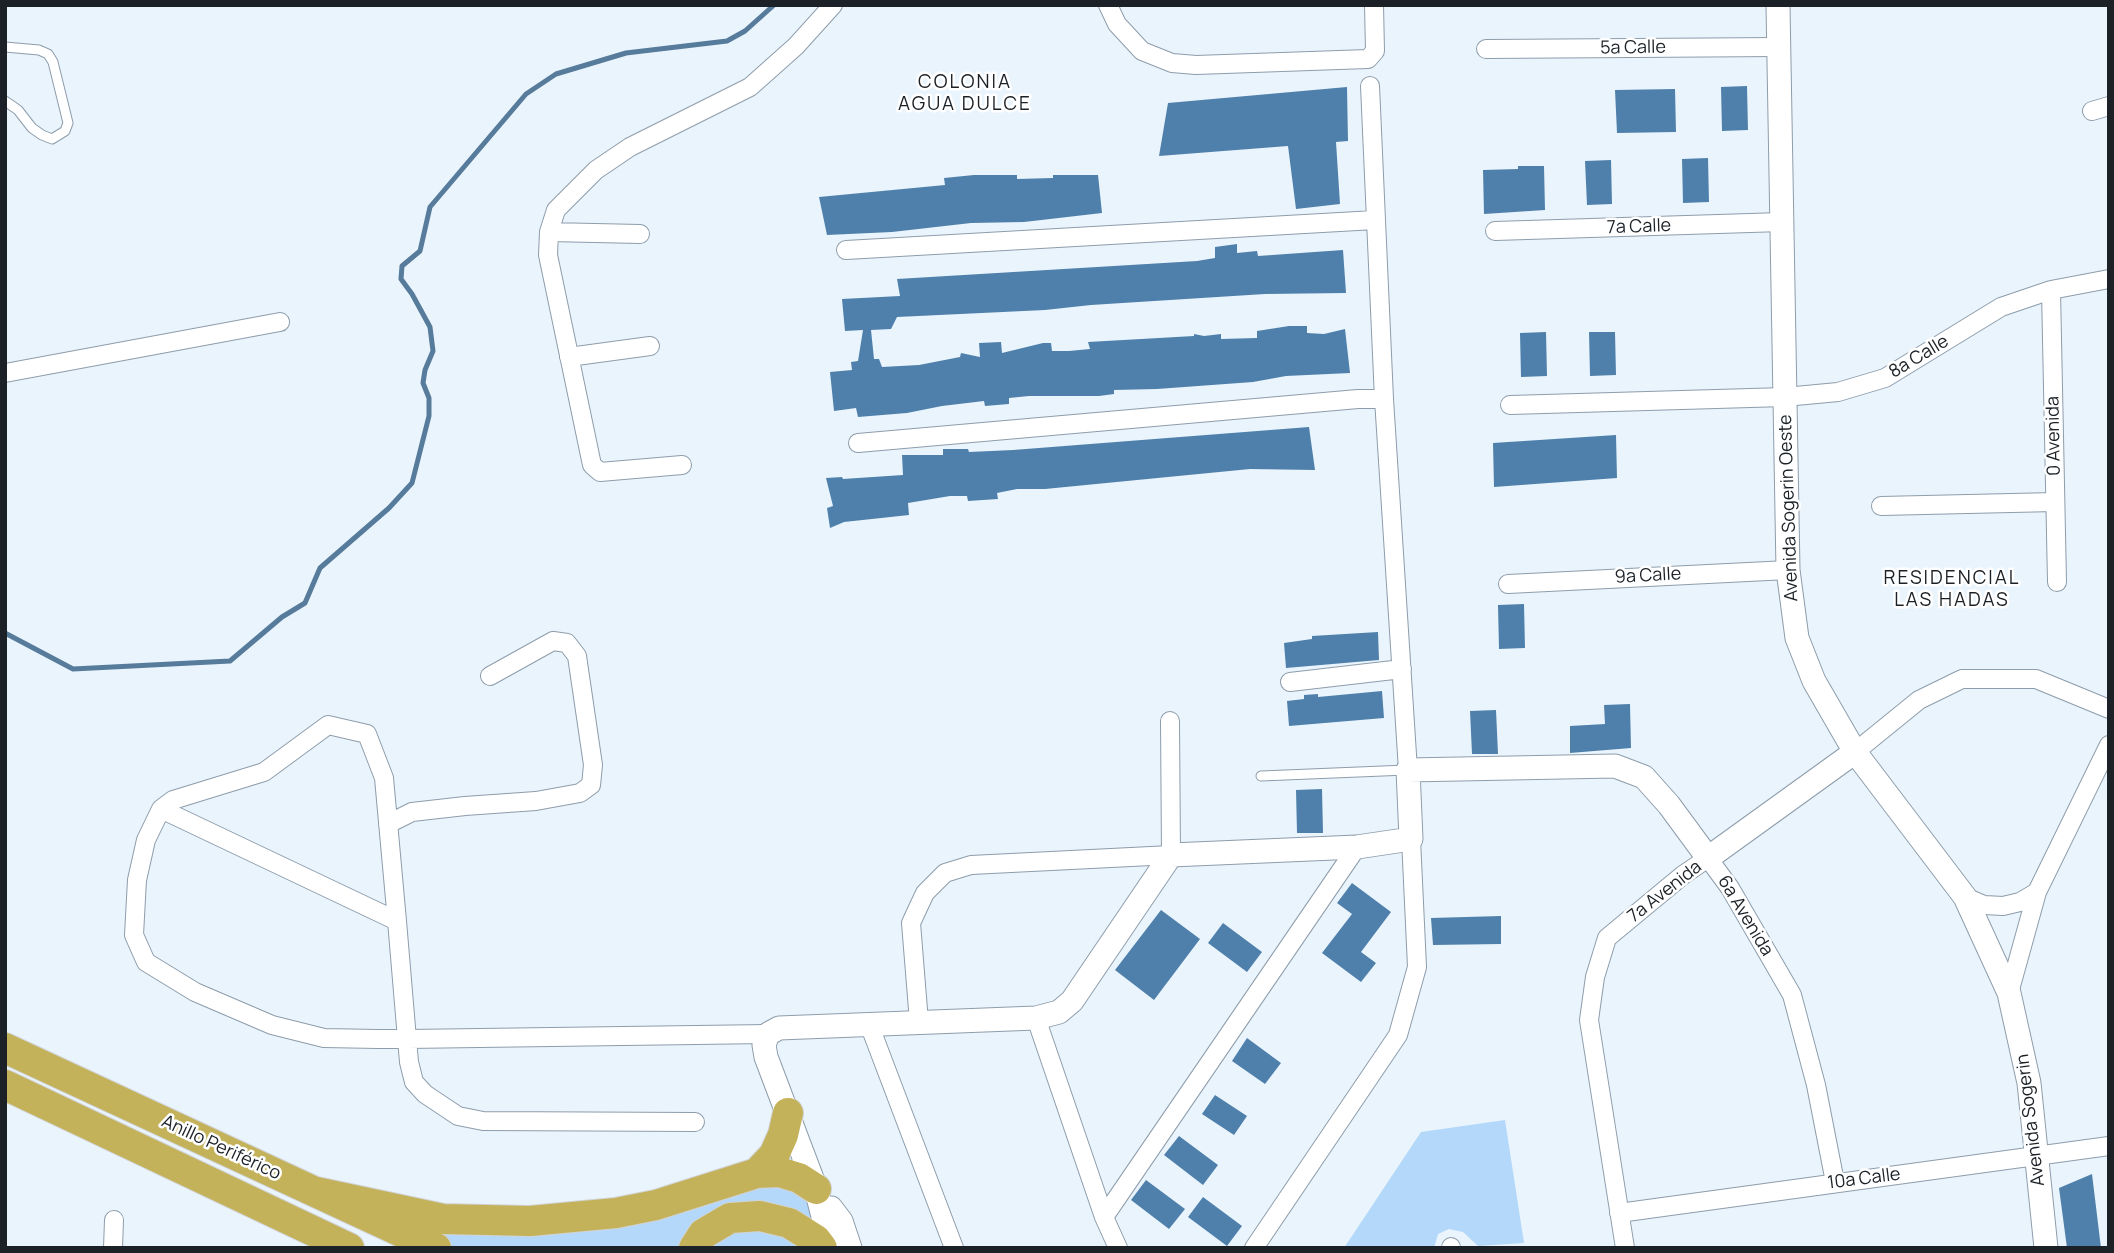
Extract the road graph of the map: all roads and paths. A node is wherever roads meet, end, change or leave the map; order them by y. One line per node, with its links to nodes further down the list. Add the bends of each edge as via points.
1 (833, 5): 13 (street, via 750,87 630,147 596,170 556,210)
2 (1108, 5): 3 (street, via 1117,24 1142,51 1172,63 1196,65 1368,59 1375,51)
3 (1374, 5)
4 (1778, 5): 6 (street, Avenida Sogerin Oeste)
5 (5, 47): 9 (lane, via 48,54 68,123 65,131 52,139 42,135)
6 (1779, 47): 7 (street, 5a Calle); 11 (street, Avenida Sogerin Oeste)
7 (1486, 49)
8 (1370, 86): 10 (street)
9 (5, 101)
10 (1375, 220): 15 (street); 23 (street)
11 (1782, 222): 12 (street, 7a Calle); 22 (street, Avenida Sogerin Oeste)
12 (1495, 231)
13 (549, 232): 14 (street); 20 (street, via 548,255)
14 (640, 234)
15 (846, 250)
16 (2109, 279): 17 (street, 8a Calle)
17 (2051, 290): 22 (street, 8a Calle, via 2001,307 1885,378 1838,392); 27 (street, 0 Avenida)
18 (280, 322): 21 (street)
19 (650, 346): 20 (street)
20 (569, 357): 26 (street, via 592,465 600,472)
21 (5, 373)
22 (1785, 397): 24 (street, 8a Calle); 29 (street, Avenida Sogerin Oeste)
23 (1384, 399): 25 (street); 32 (street)
24 (1510, 405)
25 (858, 443)
26 (682, 465)
27 (2055, 502): 28 (street); 30 (street, 0 Avenida)
28 (1881, 506)
29 (1788, 570): 31 (street, 9a Calle); 38 (street, Avenida Sogerin Oeste, via 1797,638 1814,681)
30 (2057, 582)
31 (1508, 584)
32 (1402, 668): 34 (street); 39 (street)
33 (490, 676): 42 (street, via 553,641 567,643 576,656 593,765 591,785 580,793 536,801 412,812)
34 (1290, 682)
35 (2109, 709): 38 (street, 7a Avenida, via 2036,679 1962,679 1919,700)
36 (1170, 721): 45 (street)
37 (2109, 745): 47 (street)
38 (1855, 752): 46 (street, 7a Avenida); 48 (street, Avenida Sogerin Oeste)
39 (1408, 770): 40 (lane); 43 (street); 46 (street, 6a Avenida, via 1615,766 1644,777)
40 (1262, 776)
41 (161, 810): 42 (street, via 173,800 264,772 328,724 367,734 384,778); 49 (street); 55 (street, via 146,840 137,880 134,935 146,962 195,992 272,1025 324,1038)
42 (388, 824): 49 (street)
43 (1411, 839): 44 (street); 78 (street, via 1417,967 1398,1035)
44 (1357, 846): 45 (street); 67 (street)
45 (1171, 855): 51 (street, via 1072,1001 1059,1012); 52 (street, via 971,866 945,873 925,892 911,923)
46 (1708, 858): 63 (street, 6a Avenida, via 1731,888 1792,995); 66 (street, 7a Avenida, via 1607,938 1595,976 1589,1020)
47 (2037, 892): 48 (street, via 2003,906 1983,905); 50 (street)
48 (1965, 897): 50 (street, Avenida Sogerin Oeste)
49 (397, 921): 55 (street)
50 (2009, 993): 61 (street, Avenida Sogerin, via 2029,1083)
51 (1036, 1018): 52 (street); 67 (street)
52 (919, 1022): 53 (street)
53 (869, 1024): 54 (street, via 792,1026); 76 (street)
54 (768, 1034): 55 (street); 58 (street, via 766,1058)
55 (407, 1039): 59 (street, via 414,1082 458,1116 483,1121)
56 (5, 1048): 65 (highway, Anillo Periférico)
57 (5, 1085): 70 (highway, Anillo Periférico)
58 (788, 1113): 62 (highway, via 774,1154); 64 (street)
59 (695, 1122)
60 (2109, 1146): 61 (street, 10a Calle)
61 (2036, 1157): 63 (street, 10a Calle); 80 (street, Avenida Sogerin)
62 (757, 1173): 64 (highway, via 779,1172); 65 (highway, via 656,1205 530,1221 443,1219)
63 (1835, 1182): 66 (street, 10a Calle)
64 (817, 1189): 74 (street); 75 (street, via 841,1221)
65 (316, 1192): 71 (highway, Anillo Periférico)
66 (1619, 1213): 79 (street, 7a Avenida)
67 (1104, 1217): 77 (street)
68 (114, 1220): 69 (street)
69 (113, 1248)
70 (349, 1248)
71 (436, 1248)
72 (694, 1248): 73 (highway, via 704,1234 730,1218 760,1216 789,1223)
73 (822, 1248)
74 (831, 1248)
75 (850, 1248)
76 (954, 1248)
77 (1118, 1248)
78 (1254, 1248)
79 (1625, 1248)
80 (2046, 1248)

